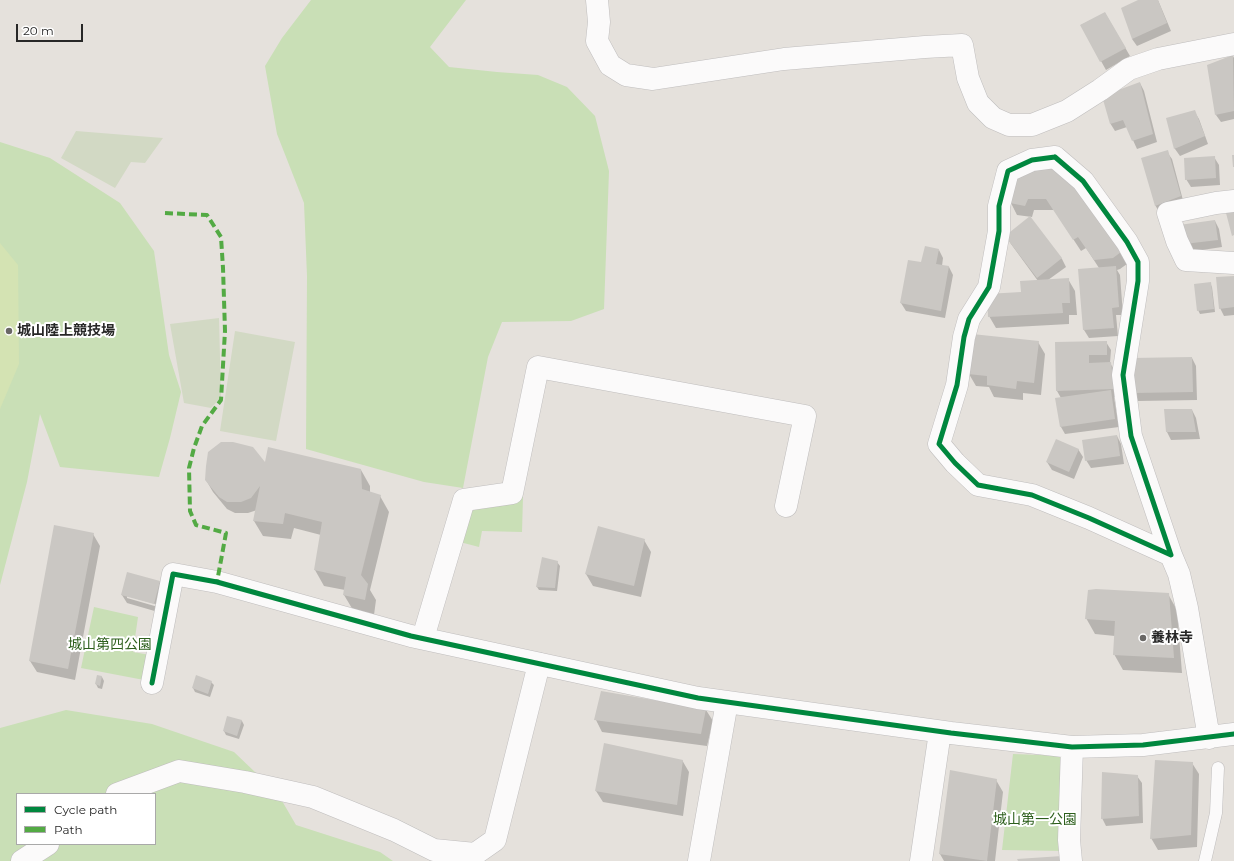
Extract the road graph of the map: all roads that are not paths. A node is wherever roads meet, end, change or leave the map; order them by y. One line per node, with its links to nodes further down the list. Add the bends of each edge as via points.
1 (597, 0): 2 (street, via 597,41 610,65 626,75 653,79 784,59 962,45 968,78 978,103 993,118 1009,125 1032,125 1067,111 1129,69 1151,61)
2 (1234, 44)
3 (1234, 201): 4 (street, via 1168,213 1186,260)
4 (1234, 263)
5 (786, 506): 7 (street, via 805,416 538,367 512,493 464,500)
6 (1171, 554): 6 (street, via 1131,436 1123,375 1138,281 1138,262 1127,242 1083,181 1056,157 1032,160 1008,170 999,206 999,231 989,287 969,319 957,385 939,444 978,485 1032,495); 12 (street, via 1179,574)
7 (423, 638): 8 (street); 9 (street, via 217,582 173,574)
8 (539, 664): 10 (street); 15 (street, via 495,840 475,854 434,850 394,830 313,797 245,782 179,771)
9 (152, 683)
10 (727, 702): 11 (street); 18 (street)
11 (940, 732): 13 (street); 19 (street)
12 (1220, 739): 13 (street)
13 (1072, 747): 20 (street, via 1069,840)
14 (1218, 768): 21 (lane, via 1216,813)
15 (120, 793)
16 (46, 845): 17 (street)
17 (22, 861)
18 (698, 861)
19 (921, 861)
20 (1071, 861)
21 (1205, 861)

